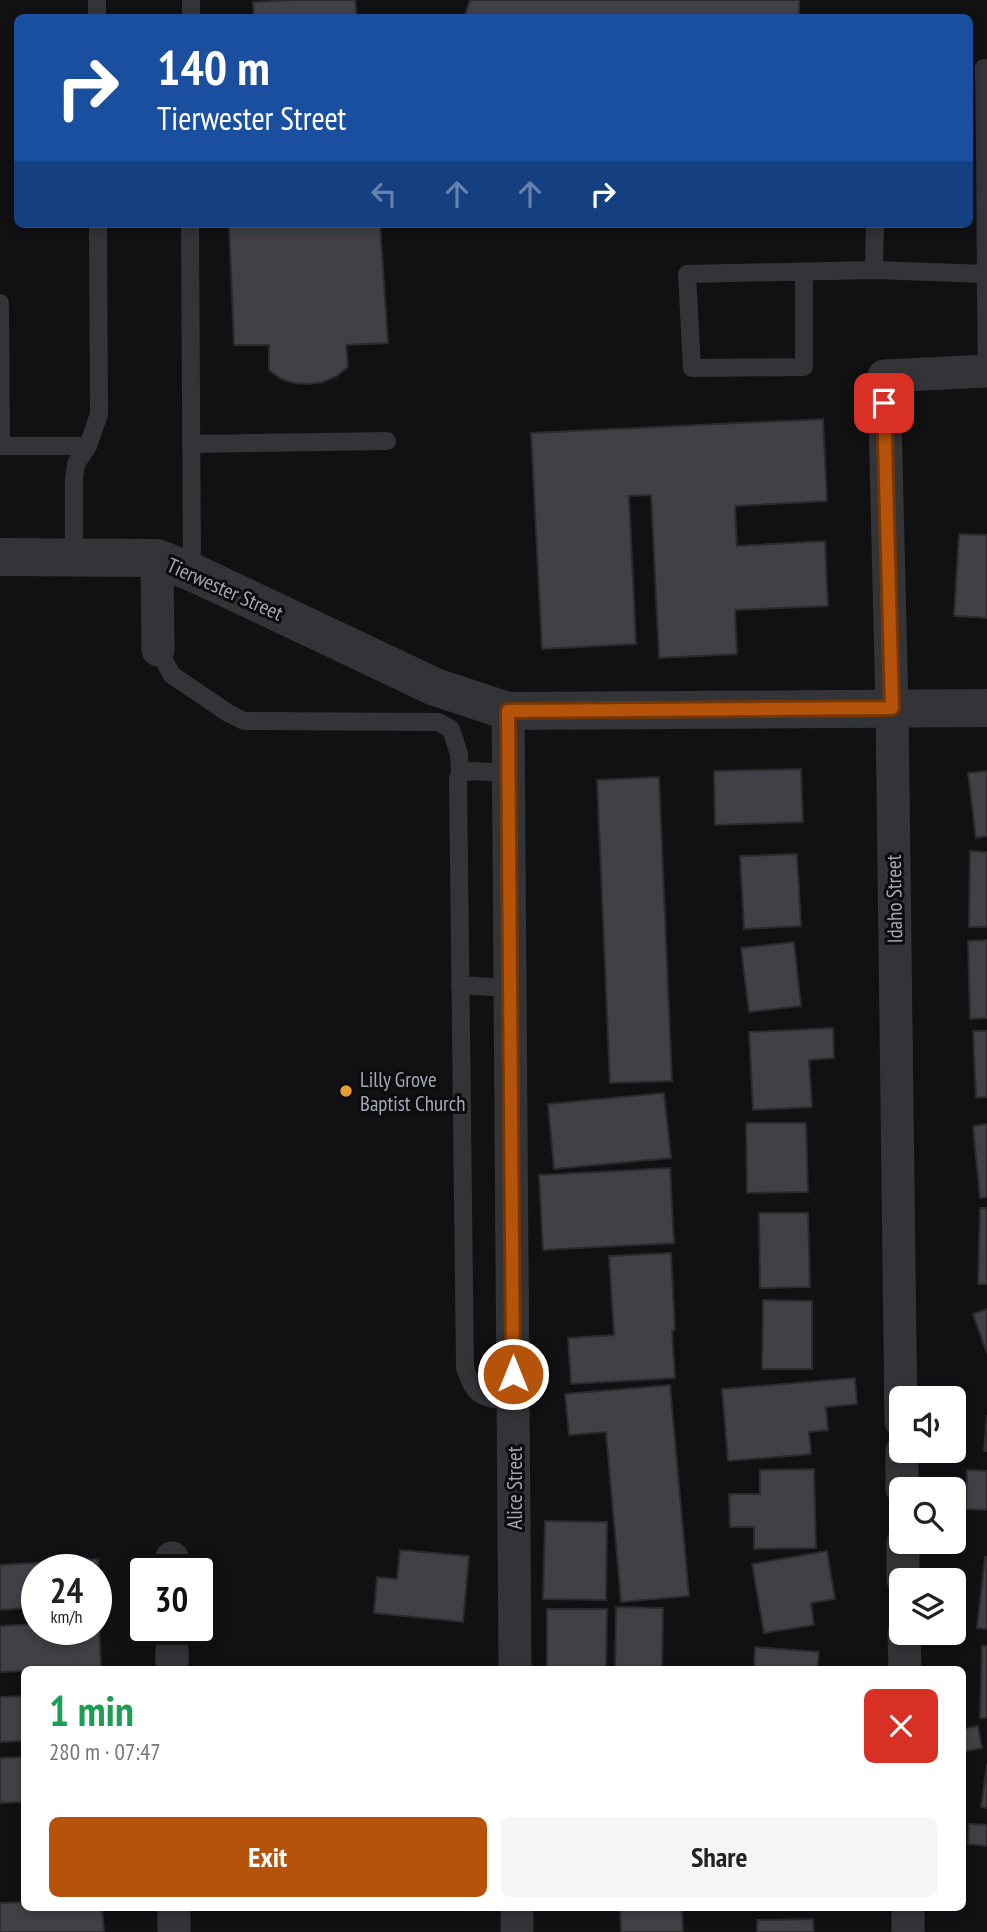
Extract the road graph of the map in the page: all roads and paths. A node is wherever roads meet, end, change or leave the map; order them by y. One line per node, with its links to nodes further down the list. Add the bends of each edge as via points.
1 (980, 68): 2 (lane)
2 (987, 161): 8 (lane)
3 (98, 228): 14 (lane, via 99,414)
4 (191, 228): 12 (lane)
5 (875, 228): 6 (lane)
6 (874, 270): 7 (lane); 8 (lane)
7 (804, 271): 7 (lane, via 804,367 692,368 687,274)
8 (986, 274): 10 (lane)
9 (0, 303): 13 (lane)
10 (987, 369): 20 (street, Idaho Street, via 884,376)
11 (387, 441): 12 (lane)
12 (191, 444): 18 (lane)
13 (0, 446): 14 (lane)
14 (88, 446): 16 (lane, via 76,464)
15 (0, 557): 16 (street, Tierwester Street)
16 (74, 558): 17 (street, Tierwester Street)
17 (157, 558): 18 (street, Tierwester Street); 19 (street)
18 (192, 572): 22 (street, Tierwester Street, via 435,687)
19 (158, 650): 23 (lane, via 172,675 244,721 438,722 451,729)
20 (892, 708): 21 (street); 22 (street); 27 (street, Idaho Street)
21 (987, 708)
22 (508, 711): 24 (street, Alice Street)
23 (460, 773): 24 (lane); 25 (lane)
24 (509, 773): 26 (street, Alice Street)
25 (460, 985): 26 (lane); 28 (lane, via 465,1368 471,1387 481,1396)
26 (510, 988): 28 (street, Alice Street)
27 (901, 1386)
28 (513, 1401): 32 (street, Alice Street)
29 (172, 1645): 31 (street)
30 (904, 1645): 33 (street)
31 (172, 1666)
32 (515, 1666)
33 (905, 1666)
34 (174, 1911): 37 (street)
35 (517, 1911): 38 (street)
36 (908, 1911): 39 (street)
37 (174, 1932)
38 (517, 1932)
39 (908, 1932)

